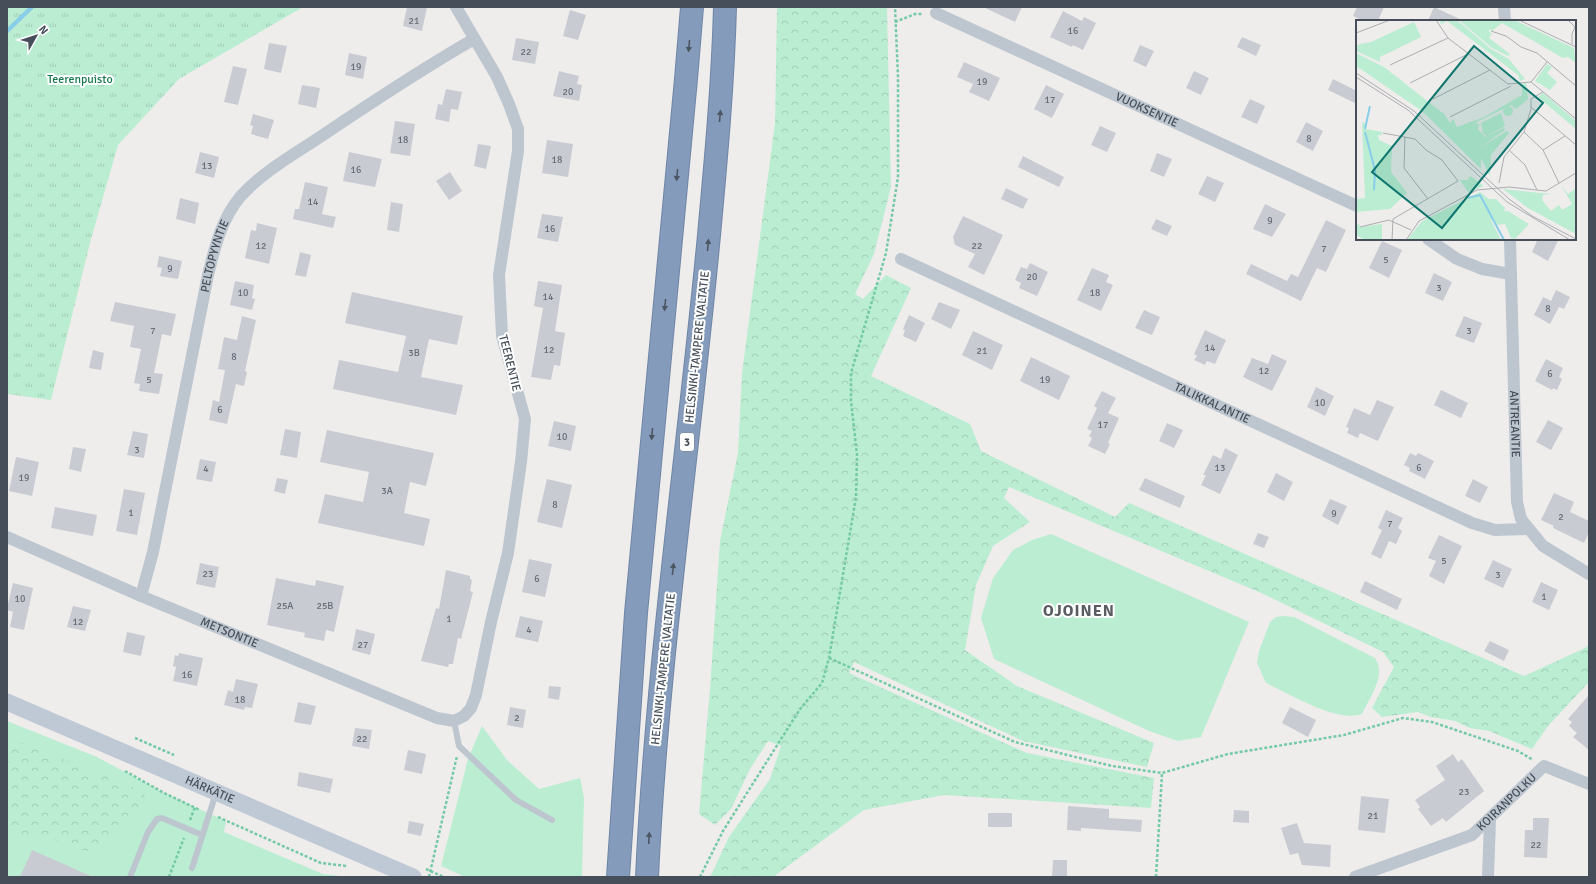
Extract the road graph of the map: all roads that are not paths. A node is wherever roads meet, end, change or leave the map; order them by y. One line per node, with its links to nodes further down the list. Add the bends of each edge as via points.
1 (456, 7): 7 (street, TEERENTIE)
2 (692, 7): 27 (highway, one-way to 27, via 636,613)
3 (725, 7): 28 (highway, HELSINKI-TAMPERE VALTATIE / 3, one-way to 3, via 651,785 702,304 720,109)
4 (1504, 7): 6 (street)
5 (936, 13): 8 (street, VUOKSENTIE)
6 (1505, 20)
7 (474, 39): 16 (street, PELTOPYYNTIE, via 413,75 281,163 256,182 240,198 226,218 208,275 155,545); 18 (street, TEERENTIE, via 497,77 518,129 518,151 499,275 502,336 524,419 521,462 508,553 476,695 471,708 464,716)
8 (1356, 206)
9 (1429, 240): 12 (street, via 1457,259 1482,269)
10 (1510, 240): 12 (street, ANTREANTIE)
11 (901, 259): 13 (street, TALIKKALANTIE, via 1472,523 1495,530)
12 (1511, 274): 13 (street, ANTREANTIE, via 1517,502 1520,519)
13 (1526, 528): 15 (street, ANTREANTIE, via 1543,546)
14 (7, 537): 16 (street, METSONTIE)
15 (1589, 574)
16 (141, 596): 18 (street, METSONTIE, via 437,718)
17 (7, 702): 20 (main road, HÄRKÄTIE)
18 (454, 721): 21 (lane, via 459,746 516,800)
19 (1589, 784): 22 (street, KOIRANPOLKU, via 1544,766)
20 (216, 793): 23 (lane); 26 (main road, HÄRKÄTIE)
21 (552, 820)
22 (1490, 820): 29 (street, KOIRANPOLKU, via 1472,835); 30 (street)
23 (202, 835): 24 (lane); 25 (lane, via 162,818 157,819 148,832)
24 (192, 868)
25 (130, 877)
26 (413, 877)
27 (618, 877)
28 (647, 877)
29 (1355, 877)
30 (1488, 877)

